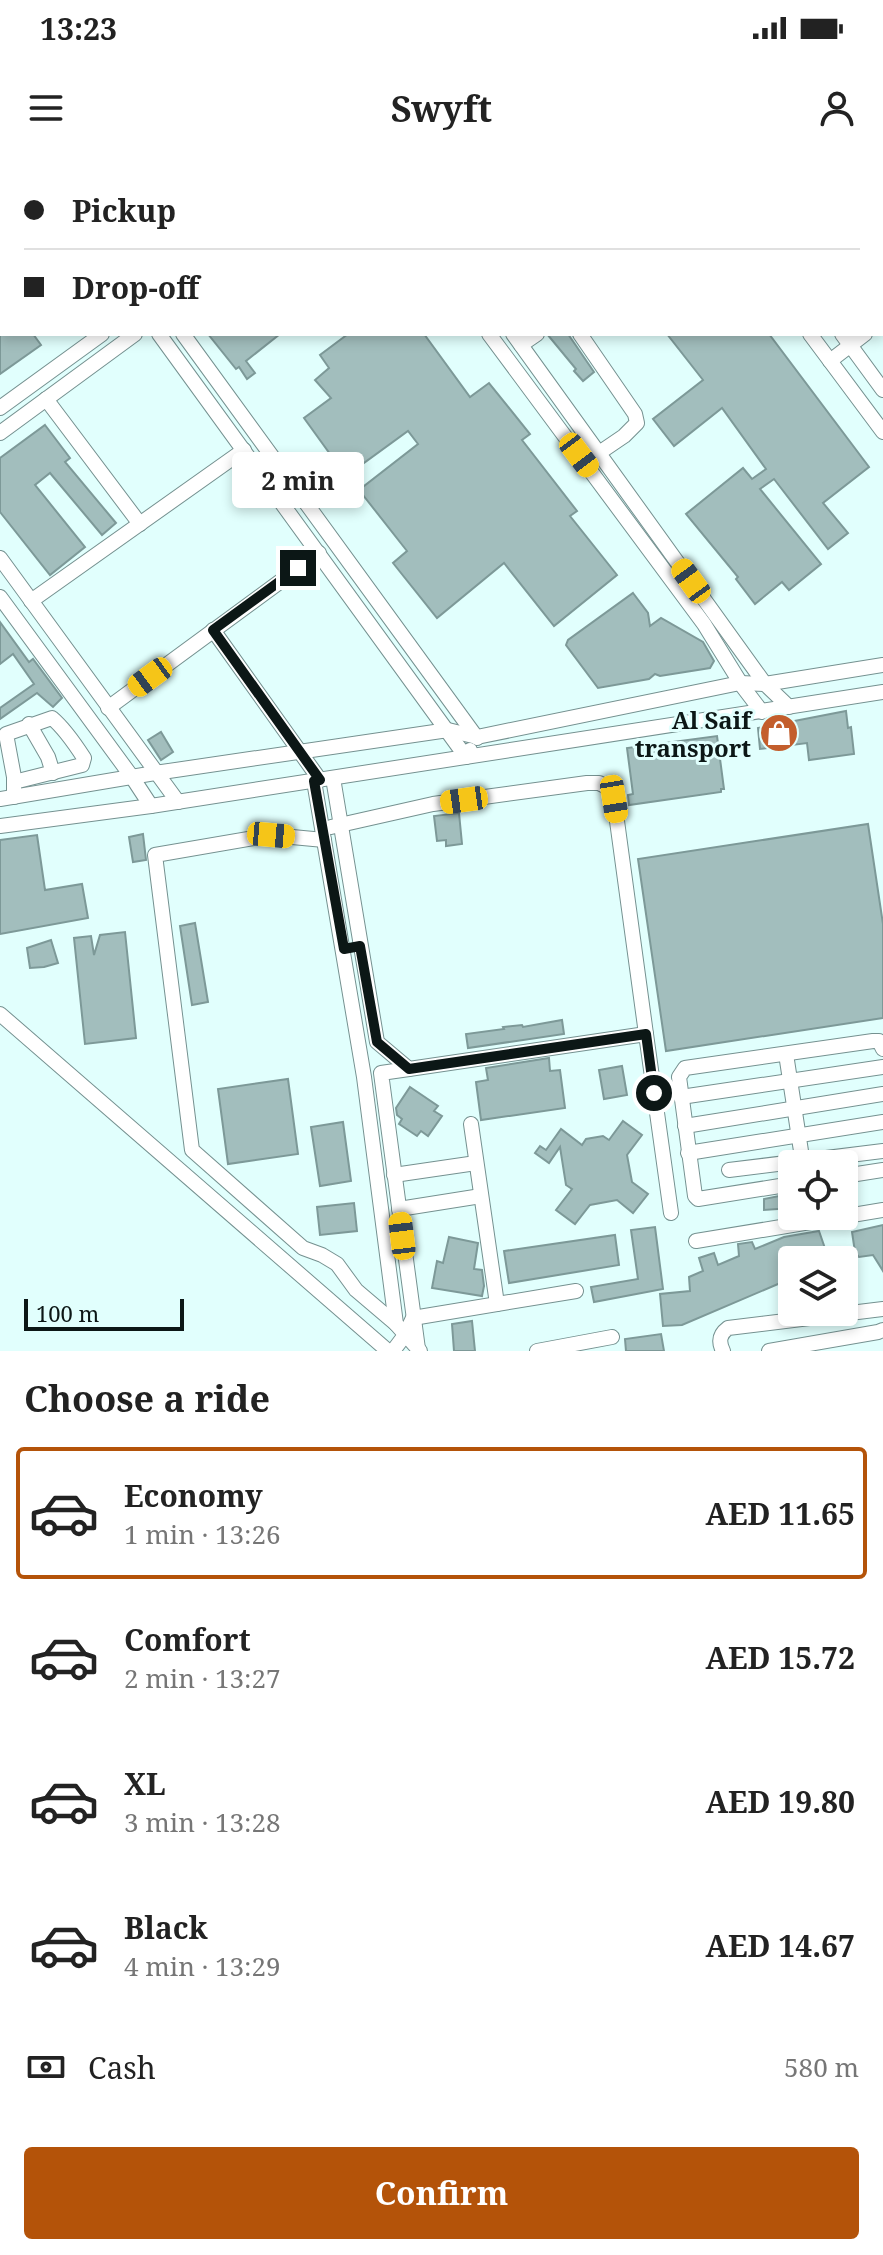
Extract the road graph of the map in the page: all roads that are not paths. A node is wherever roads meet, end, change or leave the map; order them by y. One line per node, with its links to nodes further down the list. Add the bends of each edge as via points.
1 (99, 336): 13 (street)
2 (132, 336): 12 (street)
3 (160, 336): 16 (street)
4 (184, 336): 34 (street)
5 (490, 336): 26 (street, via 704,624)
6 (581, 336): 17 (street, via 637,423)
7 (818, 337): 10 (street)
8 (517, 340): 17 (street)
9 (846, 340): 10 (street); 11 (street)
10 (830, 361): 14 (street)
11 (883, 390)
12 (46, 399): 15 (street); 18 (street)
13 (0, 408)
14 (883, 432)
15 (0, 433)
16 (244, 450): 18 (street); 19 (street)
17 (599, 453): 27 (street)
18 (140, 524): 23 (street)
19 (319, 553): 24 (street); 33 (street)
20 (0, 558): 21 (street)
21 (6, 579): 23 (street)
22 (0, 597): 40 (street)
23 (31, 601): 30 (street)
24 (213, 630): 30 (street); 35 (street)
25 (883, 665): 27 (street)
26 (740, 683): 27 (street); 31 (street); 34 (street)
27 (765, 684): 29 (street)
28 (883, 692): 29 (street)
29 (789, 707): 31 (street)
30 (108, 708): 39 (street)
31 (762, 712): 36 (street)
32 (29, 724): 38 (street); 38 (street, via 52,718 84,758 79,767); 42 (street, via 6,734)
33 (448, 730): 34 (street); 35 (street); 37 (street)
34 (477, 737): 36 (street); 37 (street)
35 (300, 752): 39 (street); 41 (street)
36 (490, 754): 37 (street)
37 (466, 757): 41 (street)
38 (53, 773): 42 (street)
39 (155, 773): 40 (street); 43 (street)
40 (132, 777): 42 (street); 44 (street)
41 (322, 780): 43 (street); 46 (street); 47 (street)
42 (9, 793)
43 (178, 802): 44 (street)
44 (151, 806): 45 (street)
45 (0, 826)
46 (340, 826): 47 (street); 48 (street); 51 (street, via 433,804 587,783 609,788)
47 (323, 834): 49 (street); 89 (street, via 271,835 155,855 192,1150 303,1248 337,1264 356,1290)
48 (360, 946): 49 (street); 52 (street)
49 (344, 949): 53 (street)
50 (0, 1014): 93 (street)
51 (646, 1034): 57 (street); 83 (street)
52 (377, 1042): 53 (street); 57 (street); 58 (street)
53 (359, 1045): 59 (street)
54 (883, 1049): 55 (street, via 873,1041)
55 (786, 1054): 60 (street); 62 (street, via 685,1068 679,1077)
56 (883, 1067): 60 (street)
57 (409, 1069): 58 (street)
58 (381, 1073): 59 (street); 77 (street)
59 (364, 1077): 80 (street)
60 (791, 1080): 62 (street); 63 (street)
61 (883, 1094): 63 (street)
62 (681, 1097): 66 (street)
63 (795, 1109): 66 (street); 67 (street)
64 (883, 1122): 67 (street)
65 (471, 1124): 72 (street)
66 (685, 1126): 70 (street)
67 (799, 1136): 68 (street); 70 (street)
68 (801, 1150)
69 (883, 1151): 71 (street)
70 (688, 1153): 78 (street, via 698,1199)
71 (858, 1154)
72 (476, 1163): 77 (street); 79 (street)
73 (778, 1165): 74 (street)
74 (729, 1170)
75 (883, 1170): 76 (street)
76 (858, 1174)
77 (394, 1175): 81 (street)
78 (778, 1186)
79 (481, 1196): 81 (street); 86 (street)
80 (380, 1201): 81 (street); 89 (street)
81 (398, 1203): 88 (street)
82 (883, 1210): 84 (street)
83 (671, 1213)
84 (696, 1241)
85 (576, 1291): 86 (street)
86 (497, 1304): 88 (street)
87 (883, 1309): 95 (street, via 728,1328 720,1338)
88 (413, 1318): 89 (street); 92 (street)
89 (400, 1330): 92 (street); 93 (street)
90 (883, 1330): 96 (street)
91 (612, 1337): 94 (street)
92 (419, 1350)
93 (390, 1351)
94 (537, 1351)
95 (723, 1351)
96 (769, 1351)

